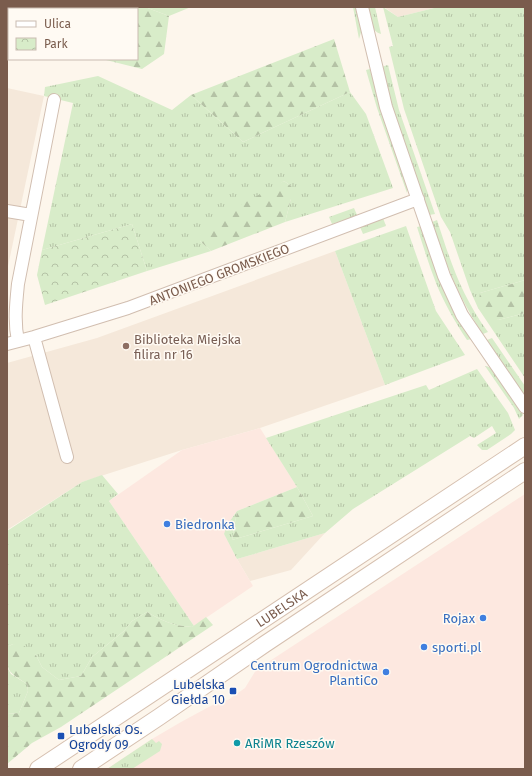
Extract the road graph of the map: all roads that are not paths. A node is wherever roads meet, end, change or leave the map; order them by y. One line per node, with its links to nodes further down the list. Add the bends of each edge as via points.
1 (362, 7): 3 (street, via 386,107)
2 (54, 100): 5 (street, ANTONIEGO GROMSKIEGO)
3 (418, 199): 6 (street, ANTONIEGO GROMSKIEGO, via 128,308); 8 (street, via 444,276 462,315)
4 (7, 211): 5 (street)
5 (32, 215): 7 (street, ANTONIEGO GROMSKIEGO, via 18,284)
6 (34, 338): 7 (street, ANTONIEGO GROMSKIEGO); 10 (street)
7 (12, 343)
8 (525, 407)
9 (525, 446): 12 (main road, LUBELSKA)
10 (67, 457)
11 (525, 471): 13 (main road, LUBELSKA)
12 (38, 769)
13 (81, 769)

